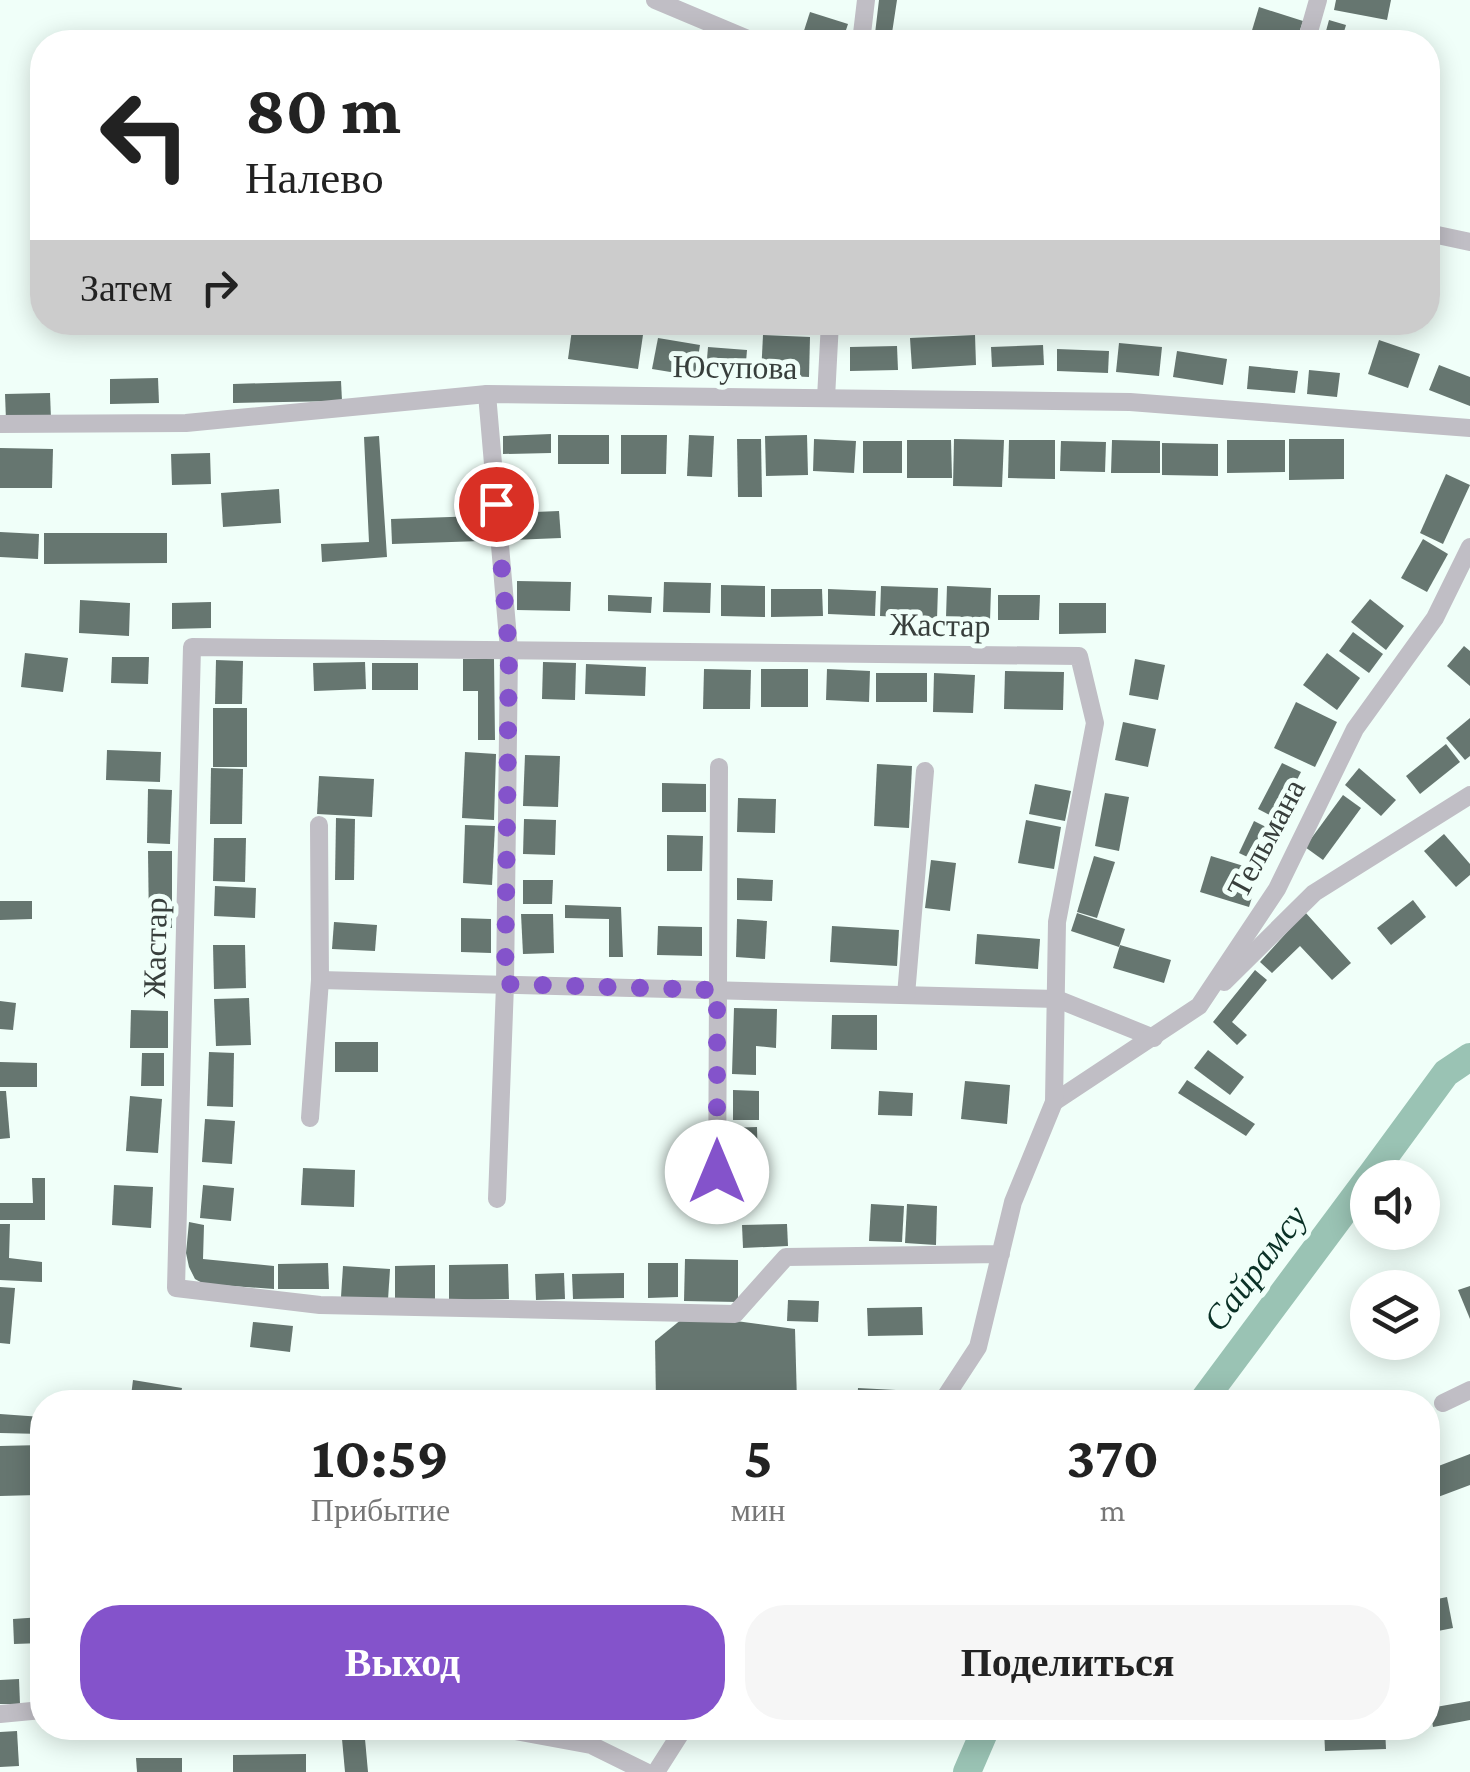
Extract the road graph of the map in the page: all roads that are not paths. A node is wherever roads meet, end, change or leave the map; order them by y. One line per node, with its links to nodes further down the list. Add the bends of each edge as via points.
1 (656, 0): 4 (street)
2 (866, 0): 5 (street)
3 (1318, 0): 6 (street)
4 (727, 30)
5 (862, 30)
6 (1309, 30)
7 (1440, 236): 8 (street)
8 (1470, 242)
9 (829, 335): 11 (street)
10 (486, 394): 11 (street, Юсупова); 12 (street, Юсупова, via 186,423); 15 (street)
11 (826, 398): 13 (street, Юсупова, via 1130,402)
12 (0, 424)
13 (1470, 428)
14 (1470, 547): 25 (street, Тельмана, via 1435,618 1355,730 1276,889)
15 (509, 650): 21 (street); 24 (street, Жастар, via 1079,656 1095,723 1057,922); 31 (street, Жастар, via 192,647 176,1288 320,1305 735,1314 786,1258)
16 (719, 768): 22 (street)
17 (924, 772): 23 (street)
18 (1470, 795): 25 (street, via 1314,893)
19 (319, 825): 20 (street)
20 (320, 980): 21 (street); 28 (street)
21 (505, 984): 22 (street); 29 (street)
22 (717, 990): 23 (street); 30 (street)
23 (906, 995): 24 (street)
24 (1057, 999): 26 (street); 27 (street)
25 (1198, 1006): 26 (street, Тельмана)
26 (1154, 1038): 27 (street, Тельмана)
27 (1054, 1102): 31 (street)
28 (310, 1118)
29 (497, 1198)
30 (717, 1209)
31 (1001, 1254): 32 (street, via 978,1347)
32 (950, 1390)
33 (1470, 1390): 34 (street)
34 (1443, 1403)
35 (30, 1711): 36 (street)
36 (0, 1714)
37 (561, 1740): 39 (street, via 591,1746)
38 (676, 1740): 40 (street)
39 (646, 1772)
40 (656, 1772)

